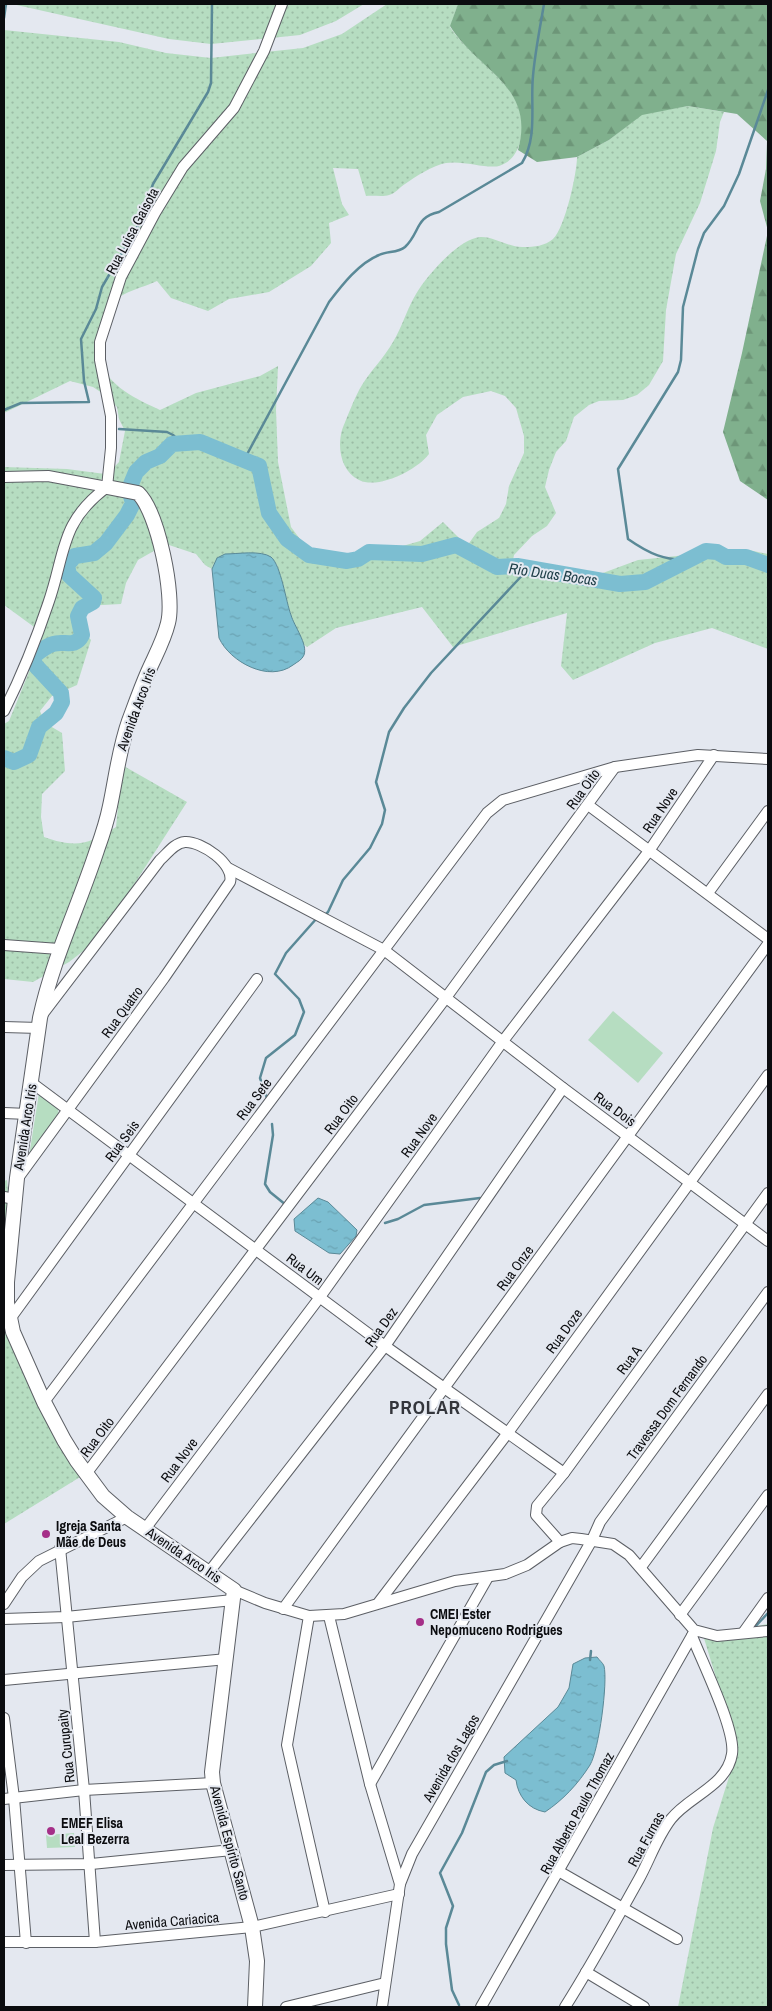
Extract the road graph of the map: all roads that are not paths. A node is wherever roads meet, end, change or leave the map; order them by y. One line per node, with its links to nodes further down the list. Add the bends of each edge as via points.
1 (282, 4): 3 (street, Rua Luisa Gaisota, via 264,52 234,108 183,168 121,277 100,342 100,360 111,416)
2 (4, 477): 3 (street, via 48,476)
3 (107, 487): 4 (street, via 92,497 73,523 59,557 52,594 40,629); 16 (street, Avenida Arco Iris, via 128,490 145,503 156,531 170,592 168,623 121,745 110,807 100,841)
4 (4, 711)
5 (714, 755): 6 (street, Rua Sete); 7 (street, Rua Sete); 10 (street, Rua Nove)
6 (768, 759)
7 (615, 767): 8 (street, Rua Oito); 17 (street, Rua Sete, via 503,800 487,813)
8 (588, 805): 10 (street); 19 (street, Rua Oito)
9 (768, 811): 12 (street)
10 (649, 851): 12 (street); 22 (street, Rua Nove)
11 (228, 868): 17 (street, Rua Dois); 20 (street, via 204,847 186,842 176,844 160,860); 26 (street, Rua Quatro, via 230,882)
12 (708, 893): 13 (street)
13 (768, 939)
14 (768, 944): 29 (street, Rua Onze)
15 (4, 945): 16 (street)
16 (59, 948): 20 (street, Avenida Arco Iris)
17 (384, 950): 19 (street, Rua Dois); 35 (street, Rua Sete)
18 (257, 979): 30 (street, Rua Seis)
19 (446, 999): 22 (street, Rua Dois); 38 (street, Rua Oito)
20 (39, 1023): 21 (street); 24 (street, Avenida Arco Iris)
21 (4, 1027)
22 (503, 1041): 25 (street, Rua Dois); 40 (street, Rua Nove)
23 (768, 1075): 32 (street, Rua Doze)
24 (32, 1083): 26 (street, Rua Um); 28 (street, Avenida Arco Iris)
25 (563, 1088): 29 (street, Rua Dois); 42 (street, Rua Dez)
26 (68, 1110): 30 (street, Rua Um); 31 (street, Rua Quatro)
27 (4, 1113): 28 (street)
28 (28, 1114): 31 (street, Avenida Arco Iris)
29 (628, 1136): 32 (street, Rua Dois); 43 (street, Rua Onze)
30 (129, 1155): 35 (street, Rua Um); 41 (street, Rua Seis)
31 (17, 1178): 34 (street, Avenida Arco Iris)
32 (690, 1181): 36 (street, Rua Dois); 46 (street, Rua Doze)
33 (768, 1193): 36 (street, Rua A)
34 (9, 1198): 41 (street, Avenida Arco Iris, via 7,1282)
35 (194, 1203): 38 (street, Rua Um); 45 (street, Rua Sete)
36 (746, 1224): 37 (street, Rua Dois); 47 (street, Rua A)
37 (768, 1241)
38 (256, 1249): 40 (street, Rua Um); 48 (street, Rua Oito)
39 (768, 1292): 52 (street, Travessa Dom Fernando, via 600,1522)
40 (320, 1297): 42 (street, Rua Um); 51 (street, Rua Nove)
41 (10, 1319): 45 (street, Avenida Arco Iris)
42 (385, 1346): 43 (street, Rua Um); 56 (street, Rua Dez)
43 (444, 1388): 46 (street, Rua Um); 62 (street, Rua Onze)
44 (768, 1394): 55 (street)
45 (44, 1402): 48 (street, Avenida Arco Iris)
46 (507, 1434): 47 (street, Rua Um); 60 (street, Rua Doze)
47 (564, 1473): 53 (street, Rua A, via 535,1512)
48 (86, 1474): 50 (street, Avenida Arco Iris, via 103,1496)
49 (768, 1495): 63 (street)
50 (127, 1517): 51 (street, Avenida Arco Iris); 54 (street)
51 (144, 1529): 56 (street, Avenida Arco Iris)
52 (592, 1540): 53 (street, Avenida Arco Iris, via 572,1538); 55 (street, Avenida Arco Iris, via 613,1544); 84 (street, Avenida dos Lagos, via 412,1854)
53 (560, 1542): 57 (street, Avenida Arco Iris, via 515,1571)
54 (60, 1548): 61 (street, via 29,1569); 66 (street, Rua Curupaity)
55 (641, 1567): 63 (street, Avenida Arco Iris)
56 (209, 1572): 58 (street, Avenida Arco Iris)
57 (488, 1577): 60 (street, Avenida Arco Iris, via 474,1577); 76 (street)
58 (234, 1595): 62 (street, Avenida Arco Iris); 66 (street); 71 (street, Avenida Espírito Santo)
59 (768, 1598): 69 (street)
60 (379, 1602): 65 (street, Avenida Arco Iris)
61 (4, 1604)
62 (283, 1609): 64 (street, Avenida Arco Iris)
63 (680, 1615): 70 (street, Avenida Arco Iris)
64 (309, 1616): 65 (street, Avenida Arco Iris); 86 (street, via 287,1745)
65 (329, 1616): 76 (street)
66 (66, 1617): 67 (street); 72 (street, Rua Curupaity)
67 (4, 1619)
68 (768, 1631): 69 (street)
69 (743, 1633): 70 (street)
70 (693, 1634): 83 (street, Rua Alberto Paulo Thomaz); 85 (street, Rua Furnas, via 728,1727 732,1757 721,1777 684,1805 668,1823)
71 (226, 1658): 72 (street); 75 (street, Avenida Espírito Santo, via 212,1760)
72 (72, 1674): 73 (street); 77 (street, Rua Curupaity)
73 (4, 1680)
74 (4, 1718): 78 (street)
75 (213, 1783): 77 (street); 79 (street, Avenida Espírito Santo)
76 (370, 1784): 84 (street)
77 (84, 1790): 78 (street); 81 (street, Rua Curupaity)
78 (9, 1799): 80 (street)
79 (232, 1850): 81 (street); 87 (street, Avenida Espírito Santo)
80 (19, 1863): 81 (street); 82 (street); 91 (street)
81 (90, 1864): 90 (street, Rua Curupaity)
82 (4, 1865)
83 (560, 1872): 85 (street); 97 (street, Rua Alberto Paulo Thomaz)
84 (399, 1889): 86 (street, Avenida Cariacica); 93 (street, Avenida dos Lagos)
85 (622, 1908): 88 (street); 92 (street, Rua Furnas)
86 (325, 1912): 87 (street, Avenida Cariacica)
87 (252, 1927): 90 (street, Avenida Cariacica); 94 (street, Avenida Espírito Santo, via 257,1961)
88 (677, 1939)
89 (4, 1942): 91 (street, Avenida Cariacica)
90 (95, 1942): 91 (street, Avenida Cariacica)
91 (26, 1943)
92 (586, 1972): 98 (street, Rua Furnas); 99 (street)
93 (385, 1983): 95 (street); 96 (street, Avenida dos Lagos)
94 (255, 2007)
95 (286, 2007)
96 (382, 2007)
97 (481, 2007)
98 (565, 2007)
99 (644, 2007)

